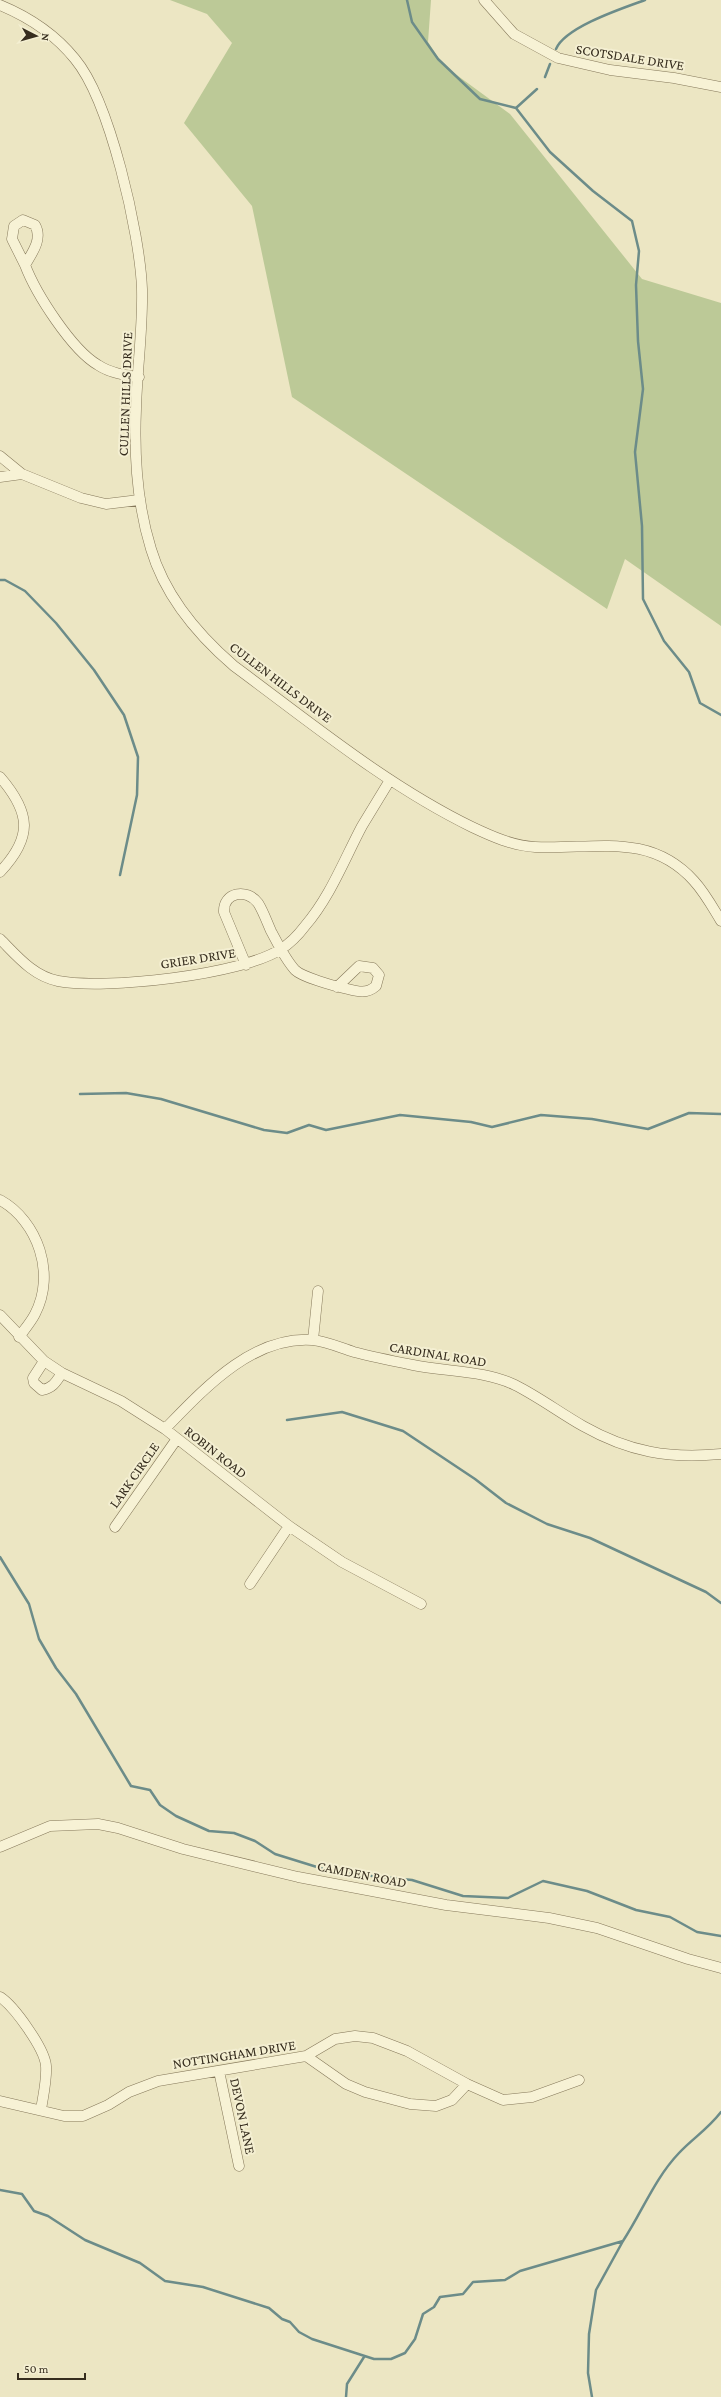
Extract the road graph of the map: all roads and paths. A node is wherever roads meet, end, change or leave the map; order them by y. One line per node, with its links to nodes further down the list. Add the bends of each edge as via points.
1 (484, 0): 3 (street, SCOTSDALE DRIVE, via 514,34 558,58 610,70)
2 (0, 5): 5 (street, CULLEN HILLS DRIVE, via 39,25 75,59 88,78 106,121 126,196 140,266)
3 (721, 87)
4 (25, 265): 5 (street, via 30,280 80,352 108,371)
5 (139, 376): 9 (street, CULLEN HILLS DRIVE, via 136,439)
6 (0, 456): 7 (street)
7 (22, 474): 8 (street); 9 (street, via 106,504)
8 (0, 477)
9 (140, 500): 11 (street, CULLEN HILLS DRIVE, via 151,551 163,579 175,601 201,635 234,666)
10 (0, 777): 12 (street, via 23,811 25,829 12,860)
11 (390, 780): 13 (street, CULLEN HILLS DRIVE, via 471,827 514,844 534,847 602,844 644,850 659,856 693,881); 15 (street, GRIER DRIVE, via 362,826 321,905 305,927)
12 (0, 872)
13 (721, 921)
14 (0, 939): 16 (street, GRIER DRIVE, via 26,966 38,973 58,981 86,984 222,971)
15 (281, 949): 16 (street, GRIER DRIVE); 16 (street, via 258,903 246,894 234,894 223,905 224,912); 17 (street, via 296,971)
16 (246, 965)
17 (337, 987)
18 (0, 1200): 21 (street, via 21,1215 34,1235 42,1255 42,1296 35,1315)
19 (318, 1291): 22 (street)
20 (0, 1315): 21 (street, ROBIN ROAD)
21 (19, 1337): 23 (street, ROBIN ROAD)
22 (313, 1340): 25 (street, CARDINAL ROAD, via 276,1344 257,1352 196,1397); 27 (street, CARDINAL ROAD, via 372,1357 496,1378 514,1385 584,1426 638,1450 693,1457)
23 (44, 1361): 24 (street, ROBIN ROAD); 24 (street, via 33,1378 37,1388 49,1389)
24 (62, 1373): 25 (street, ROBIN ROAD, via 121,1401)
25 (165, 1429): 26 (street, ROBIN ROAD)
26 (176, 1440): 28 (street, ROBIN ROAD); 29 (street, LARK CIRCLE)
27 (721, 1454)
28 (288, 1526): 30 (street); 31 (street, ROBIN ROAD, via 342,1562)
29 (114, 1527)
30 (250, 1584)
31 (421, 1604)
32 (0, 1847): 33 (street, CAMDEN ROAD, via 50,1826 98,1824 183,1849 298,1877 446,1905 549,1918 597,1928)
33 (721, 1968)
34 (0, 1996): 40 (street, via 14,2008 46,2065)
35 (306, 2056): 36 (street, NOTTINGHAM DRIVE); 38 (street, NOTTINGHAM DRIVE, via 335,2039 355,2036 373,2038 407,2051); 38 (street, via 346,2084 410,2104 436,2106 452,2100)
36 (219, 2071): 40 (street, NOTTINGHAM DRIVE, via 158,2081 129,2092 83,2116 64,2116); 41 (street, DEVON LANE)
37 (579, 2080): 38 (street, NOTTINGHAM DRIVE, via 518,2100 503,2100)
38 (467, 2084)
39 (0, 2101): 40 (street, NOTTINGHAM DRIVE)
40 (41, 2110)
41 (239, 2166)

